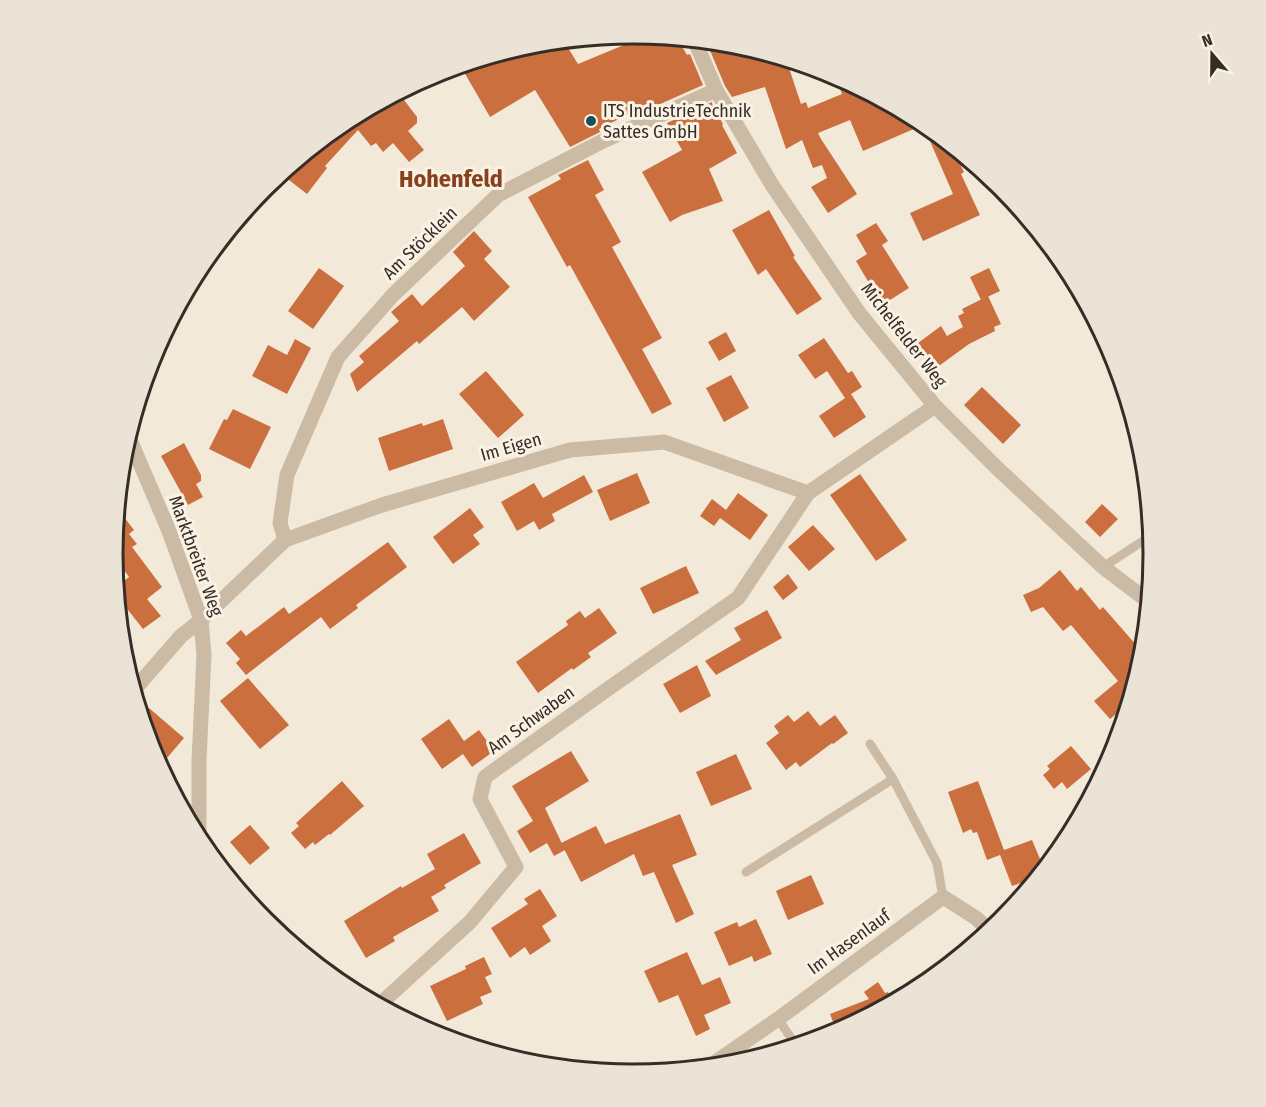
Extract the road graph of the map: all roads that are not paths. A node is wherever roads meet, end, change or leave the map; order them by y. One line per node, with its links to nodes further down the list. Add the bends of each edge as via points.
1 (698, 48): 2 (street, Michelfelder Weg)
2 (716, 90): 3 (street, Michelfelder Weg, via 772,185 859,313); 6 (street, Am Stöcklein, via 601,142 498,195 393,295 338,357 287,475 280,523)
3 (935, 406): 5 (street); 8 (street, Michelfelder Weg)
4 (134, 449): 10 (street, Marktbreiter Weg)
5 (808, 493): 6 (street, Im Eigen, via 664,442 570,450 382,505); 18 (street, Am Schwaben, via 738,598 485,777 480,799 516,867 470,922)
6 (285, 540): 10 (street, Im Eigen)
7 (1143, 541): 8 (lane)
8 (1103, 567): 9 (street, Michelfelder Weg)
9 (1141, 596)
10 (201, 620): 11 (street, Im Eigen, via 181,636); 14 (street, Marktbreiter Weg, via 204,655)
11 (140, 683)
12 (870, 744): 13 (lane)
13 (893, 779): 15 (lane); 16 (lane, via 937,863)
14 (199, 821)
15 (746, 872)
16 (944, 897): 17 (street); 19 (street, Im Hasenlauf)
17 (983, 924)
18 (385, 999)
19 (778, 1019): 20 (lane); 21 (street, Im Hasenlauf)
20 (791, 1038)
21 (726, 1055)

